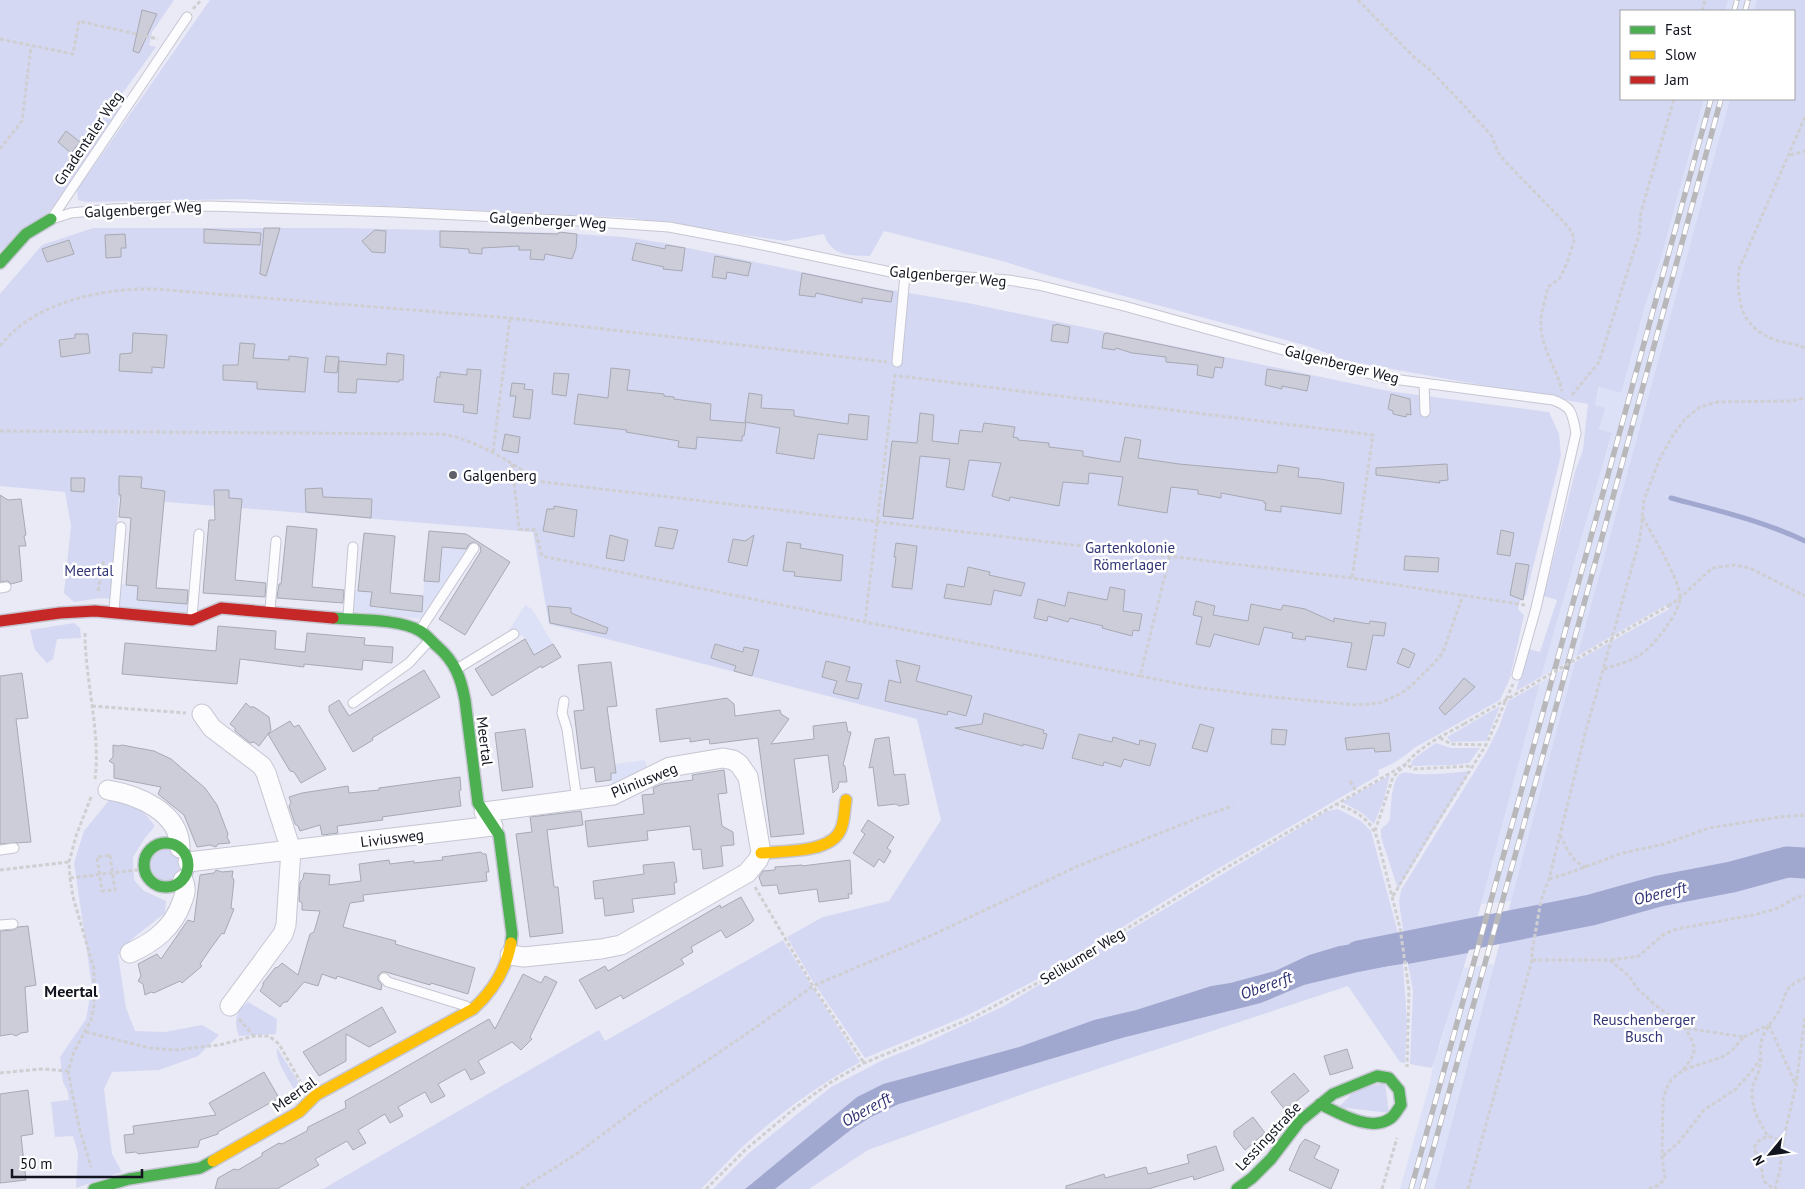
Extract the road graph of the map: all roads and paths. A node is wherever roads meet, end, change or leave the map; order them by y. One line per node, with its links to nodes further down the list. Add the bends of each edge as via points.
1 (1358, 0): 21 (path, via 1456,97 1491,135 1500,156 1572,232 1574,241 1567,262 1560,278 1548,287 1540,322 1545,347 1559,378)
2 (187, 17): 4 (lane, Gnadentaler Weg)
3 (0, 39): 5 (path)
4 (170, 42): 5 (path, via 79,21 73,54); 11 (lane, Gnadentaler Weg)
5 (31, 46): 8 (path, via 22,121)
6 (1674, 100): 21 (path, via 1641,212 1639,235 1598,362)
7 (1805, 117): 10 (path)
8 (0, 149)
9 (1805, 150): 10 (path)
10 (1790, 155): 16 (path, via 1739,269 1737,291 1742,309 1755,328 1777,340)
11 (52, 220): 12 (street, Gnadentaler Weg, via 26,234); 13 (lane, Galgenberger Weg, via 71,213 112,209 209,206 580,221 669,227)
12 (0, 263)
13 (905, 275): 17 (lane); 19 (lane, Galgenberger Weg, via 955,276 1038,285 1385,378)
14 (510, 318): 15 (path, via 128,288 90,295 36,315 18,327); 17 (path); 24 (path)
15 (0, 346)
16 (1805, 348)
17 (897, 362): 18 (path)
18 (895, 375): 27 (path); 35 (path, via 1373,435)
19 (1424, 383): 21 (lane, Galgenberger Weg); 22 (lane)
20 (1805, 398): 26 (path, via 1717,402 1700,407 1686,418 1660,458 1644,500)
21 (1565, 404): 52 (lane, via 1571,412 1576,434 1536,608)
22 (1426, 412)
23 (0, 431): 24 (path, via 432,434 461,438)
24 (493, 452): 25 (path)
25 (512, 464): 27 (path, via 544,482); 46 (path, via 519,528 535,530 542,556)
26 (1642, 516): 38 (path, via 1677,585); 51 (path, via 1640,538)
27 (878, 521): 33 (path); 46 (path)
28 (122, 527): 42 (lane)
29 (199, 534): 44 (lane)
30 (276, 540): 41 (lane)
31 (353, 547): 43 (lane)
32 (474, 548): 47 (lane)
33 (1170, 555): 35 (path); 53 (path)
34 (105, 557): 40 (path)
35 (1352, 578): 36 (path)
36 (1463, 595): 39 (path); 53 (path, via 1436,660 1411,686 1380,702 1357,705 1272,697)
37 (1805, 596): 38 (path, via 1750,568 1734,565 1712,568)
38 (1680, 598): 51 (path, via 1676,611 1642,654); 58 (path, Selikumer Weg, bridge)
39 (1519, 604)
40 (90, 611): 42 (street, Meertal); 45 (street, Meertal); 56 (path, via 85,649)
41 (270, 612): 43 (street, Meertal); 44 (street, Meertal, via 221,608)
42 (114, 613): 44 (street, Meertal)
43 (348, 619): 47 (street, Meertal, via 395,623)
44 (192, 620)
45 (0, 621)
46 (865, 622): 53 (path)
47 (420, 631): 49 (street, Meertal)
48 (514, 634): 50 (lane)
49 (431, 639): 50 (street, Meertal); 55 (lane, via 409,663)
50 (457, 669): 70 (street, Meertal, via 465,700 478,803)
51 (1603, 669): 72 (path)
52 (1517, 675): 59 (path)
53 (1140, 676)
54 (564, 701): 65 (lane, via 562,713)
55 (354, 703)
56 (92, 706): 57 (path); 64 (path)
57 (202, 714): 75 (street, via 212,728 262,766)
58 (1440, 738): 59 (path, via 1451,744); 60 (path, Selikumer Weg)
59 (1486, 745): 61 (path)
60 (1406, 764): 61 (path, via 1414,768); 63 (path, Selikumer Weg); 71 (path, via 1393,777)
61 (1473, 766): 88 (path)
62 (1350, 781): 63 (path)
63 (1356, 791): 67 (path, Selikumer Weg)
64 (98, 792): 77 (path, via 74,842); 78 (street, via 138,797 158,810 175,829)
65 (577, 800): 70 (street, Pliniusweg); 76 (street, Pliniusweg, via 613,795 670,767 727,758 739,764 748,777)
66 (846, 800): 76 (street, via 840,831 829,842 816,847)
67 (1335, 804): 71 (path, via 1349,808); 106 (path, Selikumer Weg, via 1041,981 972,1018)
68 (1233, 806): 97 (path, via 1078,866 937,933)
69 (1805, 815): 79 (path, via 1709,828)
70 (488, 819): 75 (street, Liviusweg); 92 (street, Meertal, via 499,835 512,934)
71 (1375, 831): 88 (path)
72 (1560, 835): 79 (path, via 1577,864); 86 (path)
73 (14, 848): 74 (lane)
74 (0, 850)
75 (291, 850): 78 (street, Liviusweg); 98 (street, via 283,934)
76 (761, 854): 83 (street)
77 (69, 862): 81 (path); 85 (path)
78 (184, 863): 80 (street, Liviusweg, via 175,886 160,887 151,882); 80 (street, Liviusweg, via 170,843 155,846 147,854); 91 (street, via 185,892 173,921 151,942)
79 (1587, 867): 86 (path)
80 (144, 869): 82 (path)
81 (0, 870)
82 (113, 873): 84 (path); 84 (path, via 115,890 102,891); 84 (path, via 110,855 97,856)
83 (746, 873): 92 (street, via 621,945 524,957); 97 (path)
84 (100, 874): 85 (path)
85 (70, 878): 103 (path, via 94,969 94,1006)
86 (1549, 879): 93 (path, via 1542,900)
87 (1805, 896): 94 (path, via 1758,914 1676,929 1664,934 1639,956)
88 (1393, 897): 107 (path, via 1410,990)
89 (13, 924): 90 (lane)
90 (0, 925)
91 (130, 953)
92 (510, 955): 99 (street, Meertal, via 497,984)
93 (1532, 960): 94 (path); 123 (path)
94 (1610, 960): 102 (path, via 1653,1003)
95 (384, 978): 99 (lane, via 388,982)
96 (1805, 978): 101 (path, via 1788,988)
97 (813, 986): 106 (path); 119 (path, via 578,1153)
98 (230, 1006)
99 (473, 1008): 112 (street, Meertal, via 316,1095)
100 (1805, 1017): 111 (path)
101 (1769, 1024): 104 (path); 105 (path, via 1759,1050); 111 (path)
102 (1685, 1028): 104 (path); 108 (path, via 1694,1043 1694,1056)
103 (86, 1032): 109 (path, via 74,1052); 112 (path, via 150,1048 174,1050 269,1036 279,1044)
104 (1744, 1037): 108 (path, via 1726,1055)
105 (1760, 1059): 115 (path, via 1752,1091 1755,1117); 117 (path, via 1736,1089 1704,1110 1679,1142)
106 (864, 1063): 120 (path, Selikumer Weg, via 795,1108 744,1151)
107 (1407, 1070)
108 (1682, 1070): 117 (path, via 1664,1092)
109 (68, 1071): 110 (path, via 41,1069); 118 (path, via 78,1127)
110 (0, 1073)
111 (1796, 1085): 116 (path)
112 (312, 1101): 118 (street, Meertal, via 200,1168 129,1179)
113 (1320, 1104): 113 (street, Lessingstraße, via 1348,1117 1379,1124 1392,1118 1400,1105 1399,1090 1389,1078 1377,1076 1334,1094); 121 (street, Lessingstraße, via 1300,1120 1271,1159)
114 (1398, 1134): 122 (path)
115 (1767, 1136): 116 (path); 116 (path, via 1754,1148 1765,1184 1775,1189)
116 (1783, 1141)
117 (1662, 1157): 124 (path, via 1665,1179)
118 (97, 1188)
119 (521, 1189)
120 (706, 1189)
121 (1237, 1189)
122 (1382, 1189)
123 (1468, 1189)
124 (1648, 1189)

